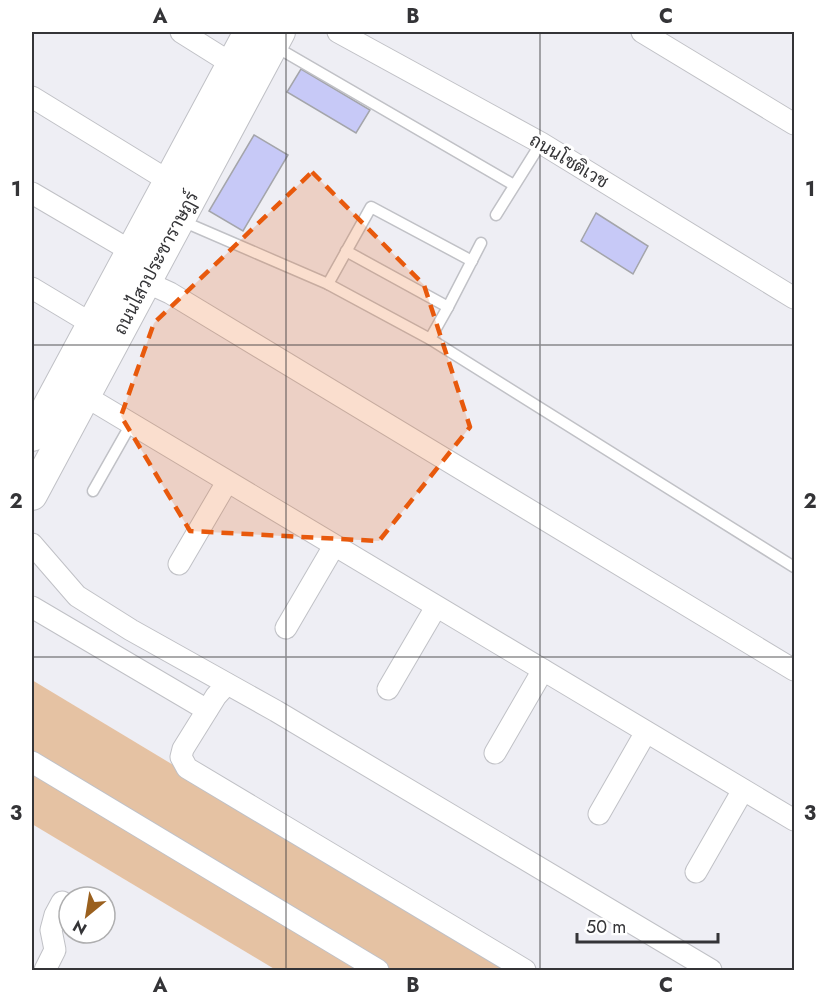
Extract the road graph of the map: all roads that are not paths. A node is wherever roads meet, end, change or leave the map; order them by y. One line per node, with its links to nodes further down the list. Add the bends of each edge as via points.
1 (181, 32): 5 (street)
2 (339, 32): 8 (street, ถนนโชติเวช)
3 (642, 32): 7 (street)
4 (268, 36): 5 (main road, ถนนไสวประชาราษฎร์); 10 (lane); 13 (main road, ถนนไสวประชาราษฎร์)
5 (232, 64): 9 (main road, ถนนไสวประชาราษฎร์)
6 (32, 97): 9 (street)
7 (795, 124)
8 (541, 143): 10 (lane); 21 (street, ถนนโชติเวช)
9 (169, 180): 15 (main road, ถนนไสวประชาราษฎร์)
10 (514, 185): 12 (lane)
11 (32, 193): 15 (street)
12 (496, 215)
13 (180, 220): 18 (main road, ถนนไสวประชาราษฎร์); 19 (lane)
14 (481, 243): 17 (lane)
15 (131, 251): 23 (main road, ถนนไสวประชาราษฎร์)
16 (346, 251): 17 (lane, via 372,207); 19 (lane); 22 (lane)
17 (472, 261): 22 (lane)
18 (146, 282): 25 (main road, ถนนไสวประชาราษฎร์); 41 (street)
19 (328, 284): 24 (lane)
20 (32, 288): 23 (street)
21 (795, 298)
22 (448, 308): 24 (lane)
23 (92, 324): 27 (main road, ถนนไสวประชาราษฎร์)
24 (430, 339): 34 (lane)
25 (85, 396): 26 (street); 30 (main road, ถนนไสวประชาราษฎร์)
26 (131, 424): 28 (street); 29 (lane)
27 (32, 436)
28 (227, 482): 32 (street); 33 (street)
29 (93, 490)
30 (32, 495)
31 (32, 544): 38 (street, via 77,596)
32 (334, 546): 36 (street); 37 (street)
33 (179, 564)
34 (795, 567)
35 (32, 607): 39 (street)
36 (436, 607): 40 (street); 43 (street)
37 (286, 628)
38 (131, 630): 39 (street); 42 (street)
39 (113, 656): 44 (street)
40 (543, 670): 45 (street); 46 (street)
41 (795, 670)
42 (227, 684): 44 (street); 57 (street)
43 (388, 689)
44 (207, 711): 56 (street, via 183,749 181,757 187,768)
45 (646, 732): 48 (street); 49 (street)
46 (495, 753)
47 (32, 762): 55 (street)
48 (743, 790): 50 (street); 51 (street)
49 (598, 814)
50 (795, 820)
51 (696, 872)
52 (57, 911): 54 (street, via 51,930 55,950)
53 (32, 963): 54 (street)
54 (44, 970)
55 (378, 970)
56 (525, 970)
57 (711, 970)

